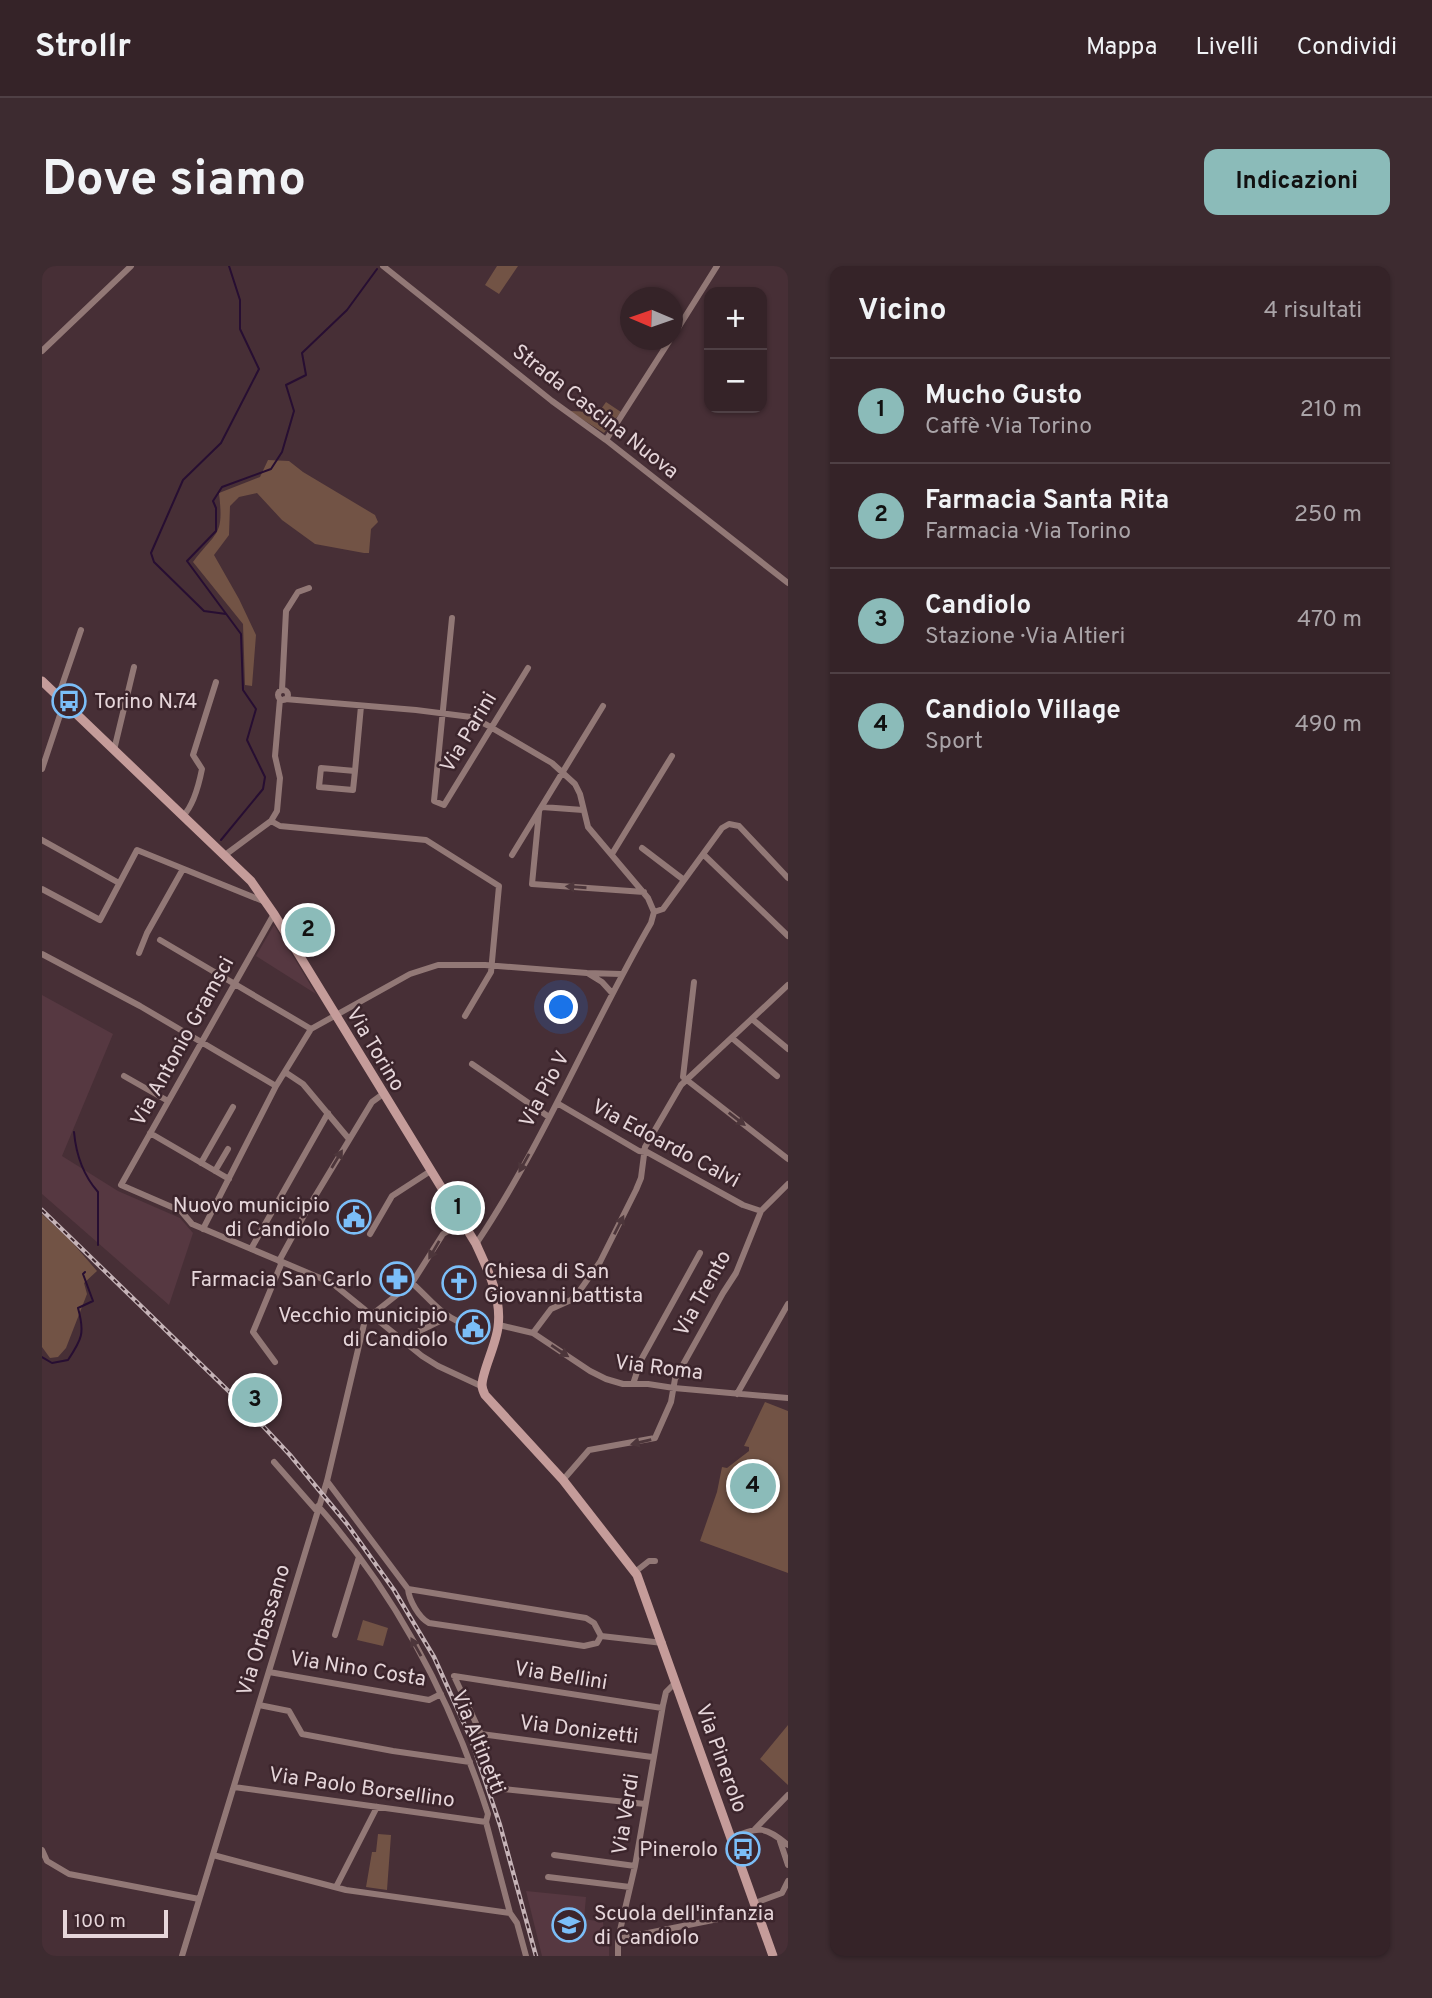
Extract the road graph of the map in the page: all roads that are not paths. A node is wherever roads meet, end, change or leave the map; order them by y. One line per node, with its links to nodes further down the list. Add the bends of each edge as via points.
1 (131, 266): 6 (street)
2 (383, 266): 7 (street, Strada Cascina Nuova)
3 (717, 266): 4 (street)
4 (683, 319)
5 (663, 350): 7 (street)
6 (42, 351)
7 (606, 440): 8 (street, Strada Cascina Nuova)
8 (788, 583)
9 (309, 587): 16 (street, via 298,592 286,611)
10 (452, 618): 20 (street)
11 (81, 631): 17 (street)
12 (134, 667): 22 (street)
13 (528, 668): 21 (street, Via Parini)
14 (42, 681): 17 (main road, Via Torino)
15 (216, 682): 29 (street, via 192,755 202,769)
16 (284, 695): 18 (street, via 300,701); 30 (street, via 275,756 280,783 277,811)
17 (61, 700): 22 (main road, Via Torino); 24 (street)
18 (361, 706): 20 (street); 25 (street)
19 (603, 706): 26 (street)
20 (442, 713): 21 (street); 21 (street, Via Parini, via 434,801 444,805)
21 (492, 727): 26 (street)
22 (114, 750): 29 (main road, Via Torino)
23 (672, 756): 33 (street)
24 (42, 769)
25 (355, 771): 25 (street, via 321,768 320,787 353,790)
26 (563, 772): 27 (street); 28 (street, via 578,789)
27 (540, 809): 28 (street); 35 (street); 42 (street, one-way to 27, via 532,884)
28 (583, 810): 33 (street, via 588,827)
29 (183, 816): 34 (main road, Via Torino)
30 (271, 821): 34 (street); 50 (street, via 280,826 426,840 499,886)
31 (42, 841): 40 (street)
32 (642, 848): 39 (street)
33 (612, 854): 42 (street)
34 (225, 855): 43 (main road, Via Torino)
35 (512, 855)
36 (703, 855): 38 (street, Via Pio V, via 722,828 738,826); 39 (street, Via Pio V); 46 (street)
37 (183, 869): 40 (street, via 136,850); 43 (street); 48 (street)
38 (788, 878)
39 (684, 880): 44 (street, Via Pio V, via 663,909)
40 (119, 883): 41 (street, via 100,920)
41 (42, 889)
42 (644, 892): 44 (street)
43 (265, 901): 45 (main road, Via Torino)
44 (654, 912): 52 (street, Via Pio V)
45 (274, 914): 54 (street, Via Antonio Gramsci); 57 (main road, Via Torino)
46 (788, 936)
47 (160, 940): 54 (street)
48 (139, 953)
49 (42, 954): 62 (street)
50 (493, 965): 51 (street); 57 (street, via 447,964 421,970); 58 (street)
51 (587, 973): 52 (street); 56 (street)
52 (621, 974): 56 (street, Via Pio V)
53 (694, 982): 68 (street)
54 (234, 983): 60 (street); 62 (street, Via Antonio Gramsci)
55 (788, 985): 59 (street)
56 (612, 993): 72 (street, Via Pio V)
57 (336, 1016): 60 (street); 70 (main road, Via Torino)
58 (465, 1016)
59 (752, 1019): 61 (street); 63 (street)
60 (311, 1029): 65 (street)
61 (732, 1038): 67 (street); 68 (street)
62 (202, 1042): 69 (street); 71 (street, Via Antonio Gramsci)
63 (788, 1049)
64 (472, 1064): 75 (street)
65 (285, 1072): 69 (street); 74 (street, via 303,1084)
66 (124, 1076): 71 (street)
67 (777, 1076)
68 (686, 1080): 79 (street); 80 (street, one-way to 80)
69 (276, 1086): 84 (street)
70 (383, 1094): 77 (street, via 372,1102); 83 (main road, Via Torino)
71 (168, 1101): 76 (street, Via Antonio Gramsci)
72 (557, 1103): 75 (street, Via Pio V); 79 (street, Via Edoardo Calvi)
73 (233, 1107): 81 (street)
74 (328, 1113): 77 (street); 91 (street)
75 (549, 1117): 90 (street, Via Pio V, one-way to 90)
76 (150, 1133): 81 (street); 88 (street, Via Antonio Gramsci, via 121,1185 181,1211)
77 (349, 1139): 93 (street, one-way to 77)
78 (228, 1149): 82 (street)
79 (644, 1152): 86 (street, Via Edoardo Calvi); 100 (street, one-way to 79, via 555,1305 575,1297 600,1262 636,1190)
80 (788, 1159)
81 (201, 1163): 82 (street)
82 (215, 1171): 84 (street)
83 (429, 1172): 87 (main road, Via Torino); 89 (street, via 392,1196)
84 (229, 1179): 88 (street)
85 (788, 1184): 86 (street, Via Trento)
86 (761, 1211): 105 (street, Via Trento, via 736,1273)
87 (461, 1223): 90 (main road, Via Torino); 94 (street, one-way to 94, via 443,1234)
88 (203, 1229): 91 (street)
89 (370, 1234)
90 (475, 1244): 99 (main road, Via Torino, via 495,1290)
91 (251, 1249): 93 (street)
92 (700, 1253): 103 (street, via 641,1360)
93 (281, 1262): 96 (street, via 332,1283); 102 (street, via 253,1332)
94 (412, 1283): 96 (street); 97 (street)
95 (788, 1304): 106 (street)
96 (371, 1313): 101 (street); 110 (street, Via Orbassano, via 356,1352)
97 (445, 1316): 98 (street); 101 (street)
98 (460, 1322)
99 (499, 1325): 100 (street, Via Roma); 104 (main road)
100 (533, 1333): 103 (street, Via Roma, one-way to 103, via 606,1379)
101 (403, 1339): 104 (street, via 438,1366)
102 (275, 1362)
103 (633, 1384): 105 (street, Via Roma)
104 (481, 1386): 109 (main road, Via Pinerolo)
105 (674, 1388): 106 (street, Via Roma); 109 (street, Via Trento, one-way to 109, via 655,1438 589,1450)
106 (737, 1394): 107 (street, Via Roma)
107 (788, 1398)
108 (274, 1462): 111 (street, Via Altinetti)
109 (563, 1479): 114 (main road, Via Pinerolo)
110 (327, 1481): 111 (street, Via Orbassano); 115 (street)
111 (318, 1508): 112 (street, Via Altinetti); 119 (street, Via Orbassano)
112 (359, 1557): 116 (street); 122 (street, Via Altinetti, one-way to 112, via 396,1611)
113 (655, 1560): 114 (street)
114 (635, 1572): 118 (main road, Via Pinerolo)
115 (408, 1589): 117 (street, via 586,1618); 117 (street, via 429,1623 584,1646 597,1643)
116 (335, 1635)
117 (601, 1636): 118 (street)
118 (663, 1643): 121 (main road, Via Pinerolo)
119 (269, 1672): 122 (street, Via Nino Costa, via 429,1700); 123 (street, Via Orbassano)
120 (454, 1676): 124 (street, Via Bellini); 125 (street, Via Donizetti, via 481,1734)
121 (676, 1682): 124 (street, Via Verdi, via 666,1692); 134 (main road, Via Pinerolo)
122 (441, 1694): 126 (street, Via Altinetti)
123 (258, 1705): 126 (street, via 289,1711 302,1734); 127 (street, Via Orbassano)
124 (662, 1708): 125 (street, Via Verdi)
125 (652, 1756): 130 (street, Via Verdi)
126 (470, 1762): 132 (street, Via Altinetti, via 488,1815)
127 (234, 1787): 131 (street, Via Paolo Borsellino); 138 (street, Via Orbassano)
128 (504, 1789): 130 (street)
129 (788, 1795): 133 (street)
130 (645, 1804): 140 (street, Via Verdi)
131 (377, 1807): 132 (street, Via Paolo Borsellino); 144 (street)
132 (486, 1822): 149 (street, Via Altinetti)
133 (754, 1830): 134 (street); 135 (street, via 768,1830)
134 (732, 1838): 148 (main road, Via Pinerolo)
135 (780, 1839): 136 (street); 141 (street)
136 (788, 1845)
137 (42, 1850): 147 (street, via 47,1861 69,1874)
138 (213, 1855): 144 (street); 147 (street, Via Orbassano)
139 (554, 1855): 140 (street)
140 (635, 1866): 145 (street, Via Verdi)
141 (788, 1866)
142 (548, 1877): 145 (street)
143 (788, 1881): 146 (street)
144 (336, 1887): 149 (street)
145 (630, 1887): 150 (street, Via Verdi)
146 (785, 1894): 148 (street)
147 (199, 1899): 151 (street, Via Orbassano)
148 (756, 1907): 150 (street); 154 (main road, Via Pinerolo)
149 (510, 1913): 152 (street, Via Altinetti)
150 (618, 1939): 153 (street, Via Verdi)
151 (182, 1956)
152 (526, 1956)
153 (618, 1956)
154 (773, 1956)

